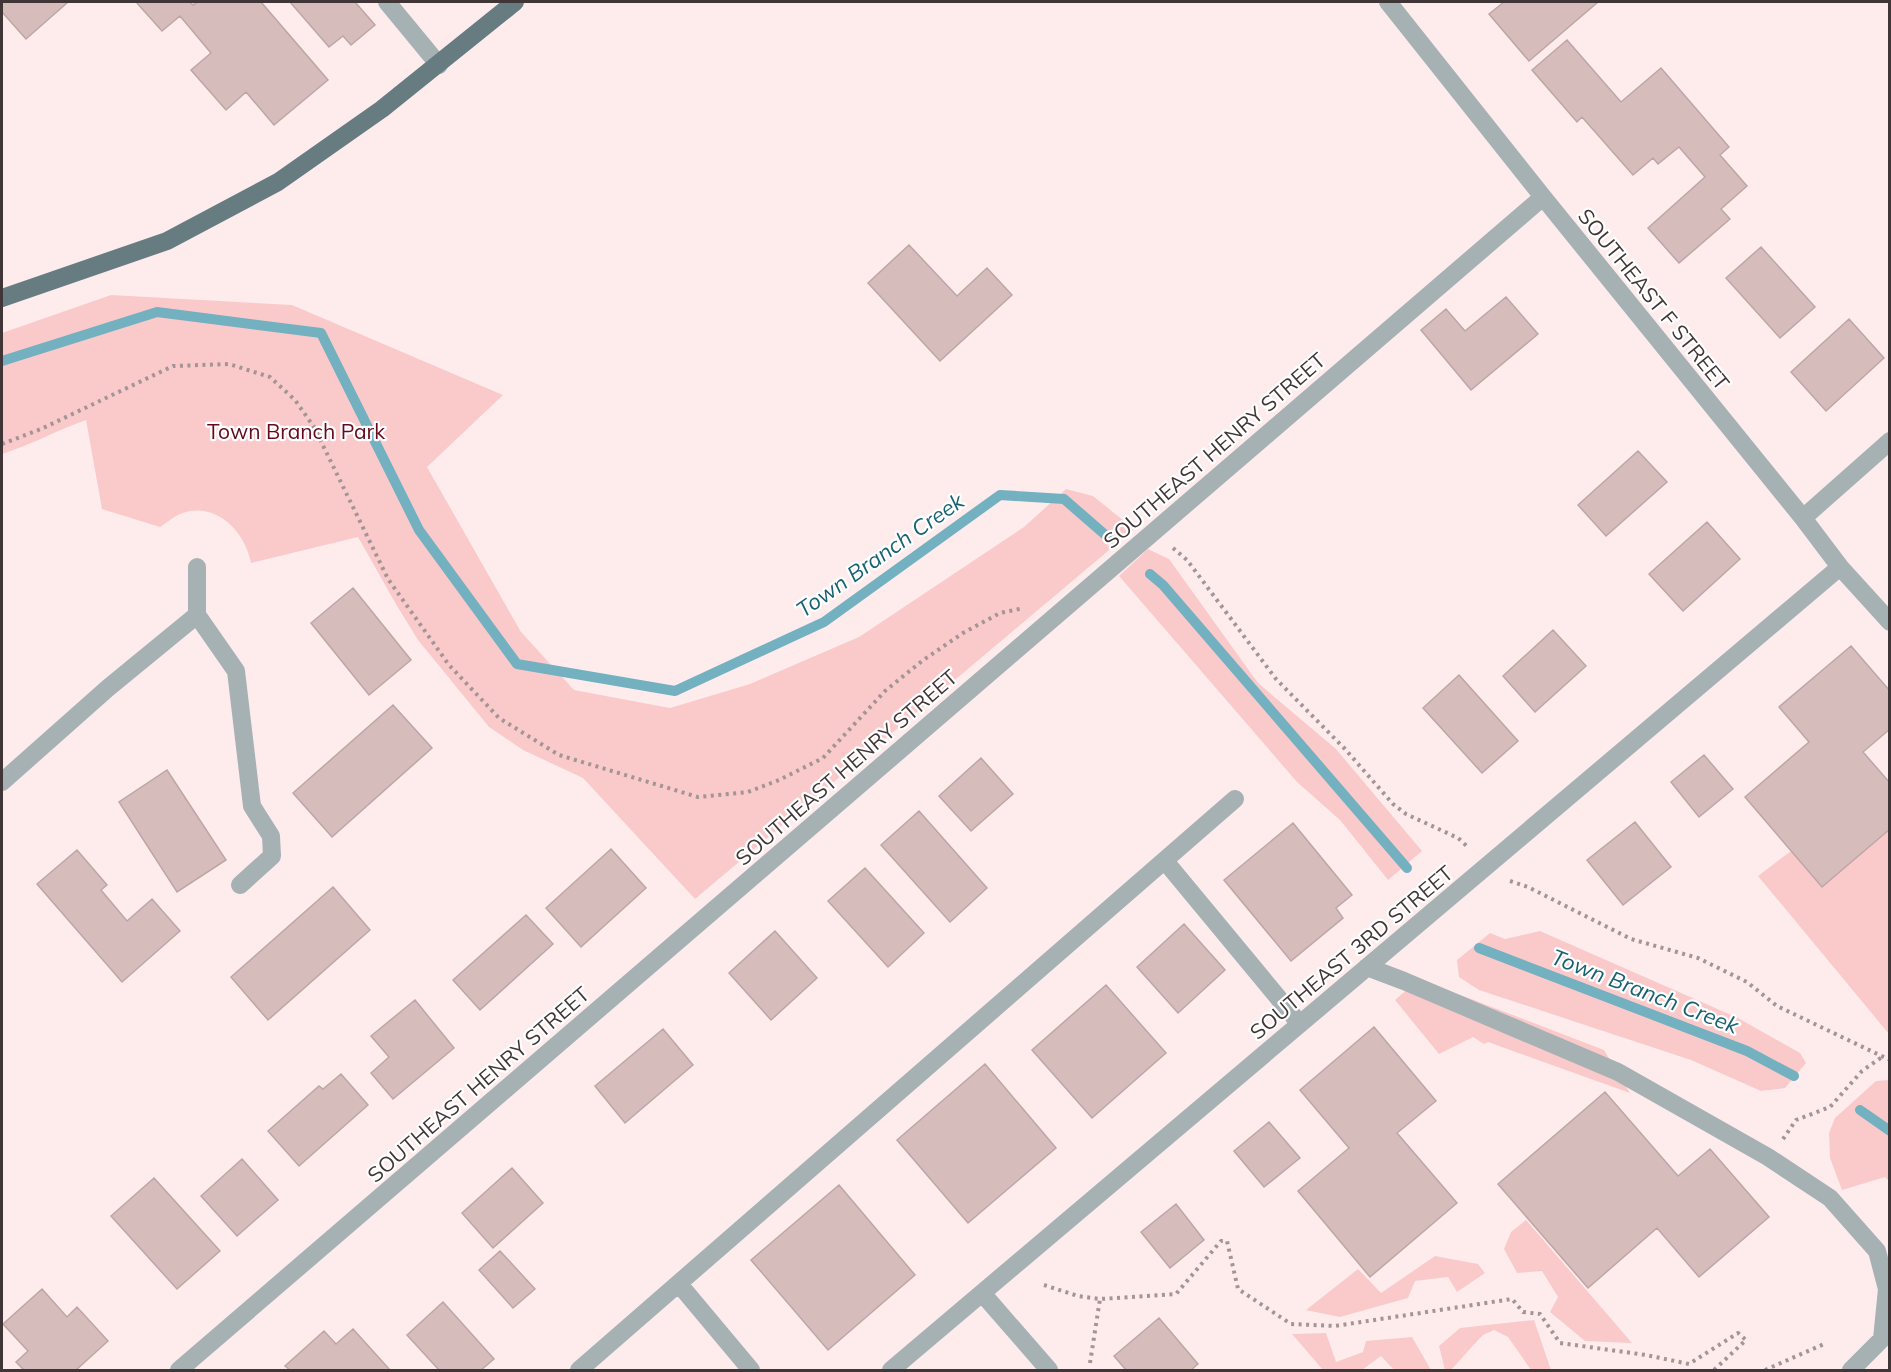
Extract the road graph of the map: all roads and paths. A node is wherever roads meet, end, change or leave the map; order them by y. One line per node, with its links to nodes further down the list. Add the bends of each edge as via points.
1 (387, 2): 4 (street)
2 (515, 2): 4 (main road)
3 (1388, 2): 5 (street, SOUTHEAST F STREET)
4 (439, 65): 6 (main road, via 278,182 167,241)
5 (1543, 197): 9 (street, SOUTHEAST F STREET); 10 (street, SOUTHEAST HENRY STREET)
6 (2, 298)
7 (1890, 441): 9 (street)
8 (2, 444): 13 (path, via 173,366 229,364 270,377 295,400 315,427 388,579 449,665 499,718 559,755 698,797 748,792 823,758 885,690 922,660 1000,613 1048,602)
9 (1803, 518): 12 (street, SOUTHEAST F STREET)
10 (1141, 542): 13 (street, SOUTHEAST HENRY STREET); 18 (path, via 1163,541 1187,560 1276,679 1393,804 1458,838)
11 (197, 567): 14 (street)
12 (1840, 567): 15 (street, SOUTHEAST F STREET); 22 (street, SOUTHEAST 3RD STREET)
13 (1060, 612): 33 (street, SOUTHEAST HENRY STREET)
14 (197, 615): 16 (street); 21 (street, via 236,671 252,806 271,836 272,856)
15 (1890, 622)
16 (2, 782)
17 (1235, 799): 19 (street)
18 (1472, 851)
19 (1165, 861): 23 (street); 27 (street)
20 (1509, 880): 24 (path, via 1631,939 1698,958 1746,982 1777,1006)
21 (240, 885)
22 (1367, 967): 23 (street, SOUTHEAST 3RD STREET); 26 (street, via 1618,1072)
23 (1300, 1024): 29 (street, SOUTHEAST 3RD STREET)
24 (1882, 1057): 25 (path); 26 (path, via 1862,1071 1830,1107 1796,1120)
25 (1890, 1060)
26 (1768, 1157): 40 (street, via 1830,1198 1877,1251 1887,1289 1882,1339)
27 (679, 1284): 34 (street); 35 (street)
28 (1044, 1285): 30 (path)
29 (982, 1293): 36 (street, SOUTHEAST 3RD STREET); 37 (street)
30 (1100, 1299): 32 (path); 38 (path, via 1176,1294 1221,1241 1227,1241 1238,1289 1291,1324 1335,1326 1512,1299 1523,1312 1540,1314 1560,1343 1689,1364 1738,1333 1746,1340)
31 (1824, 1344): 39 (path)
32 (1090, 1363)
33 (178, 1371)
34 (579, 1371)
35 (751, 1371)
36 (891, 1371)
37 (1049, 1371)
38 (1714, 1371)
39 (1765, 1371)
40 (1851, 1371)

